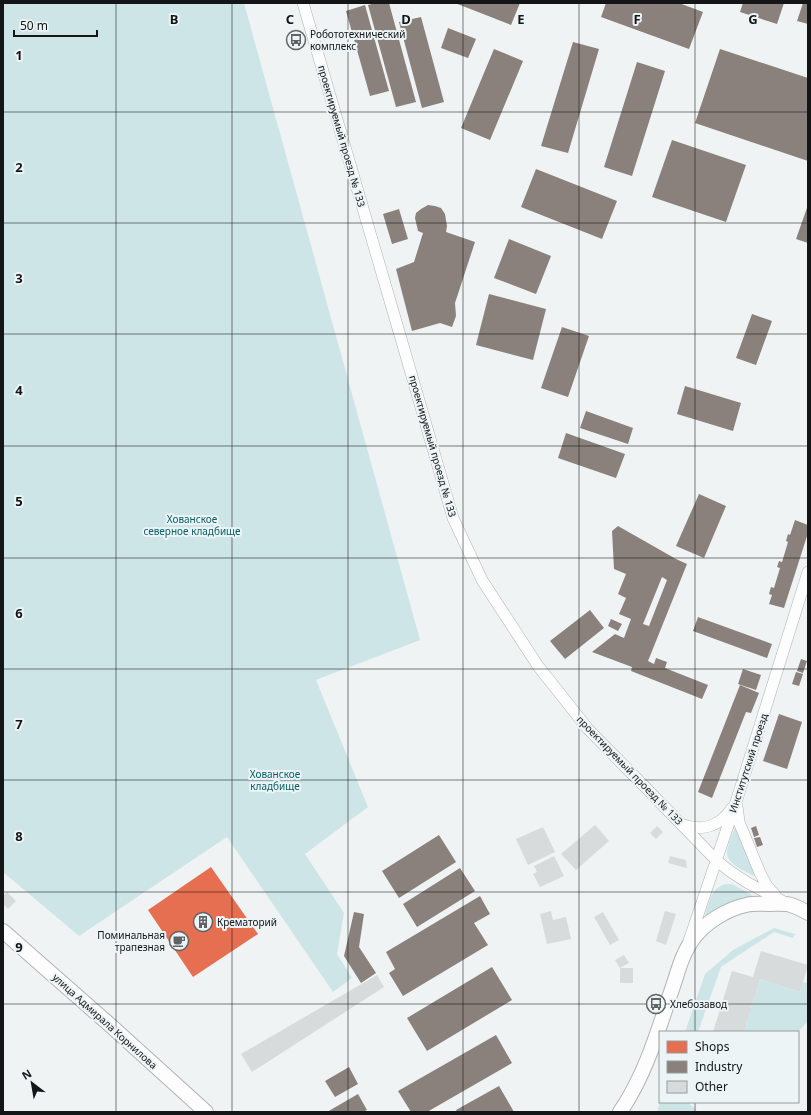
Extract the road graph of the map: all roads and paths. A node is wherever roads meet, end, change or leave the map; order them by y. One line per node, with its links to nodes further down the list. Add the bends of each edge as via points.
1 (303, 3): 4 (street, проектируемый проезд № 133, via 453,518 482,580 538,666 588,729)
2 (808, 572): 3 (street, Институтский проезд)
3 (737, 799): 4 (street, via 728,815 719,822 704,828); 5 (street, Институтский проезд); 6 (street, via 742,830 763,879 772,893)
4 (681, 823): 5 (street, проектируемый проезд № 133)
5 (717, 861): 6 (street, проектируемый проезд № 133, via 742,879); 9 (street, Институтский проезд)
6 (785, 902): 7 (main road); 9 (main road, via 746,905 731,910 704,927)
7 (808, 913)
8 (3, 931): 10 (main road, улица Адмирала Корнилова)
9 (685, 952): 11 (main road, via 647,1060)
10 (204, 1112)
11 (620, 1112)

